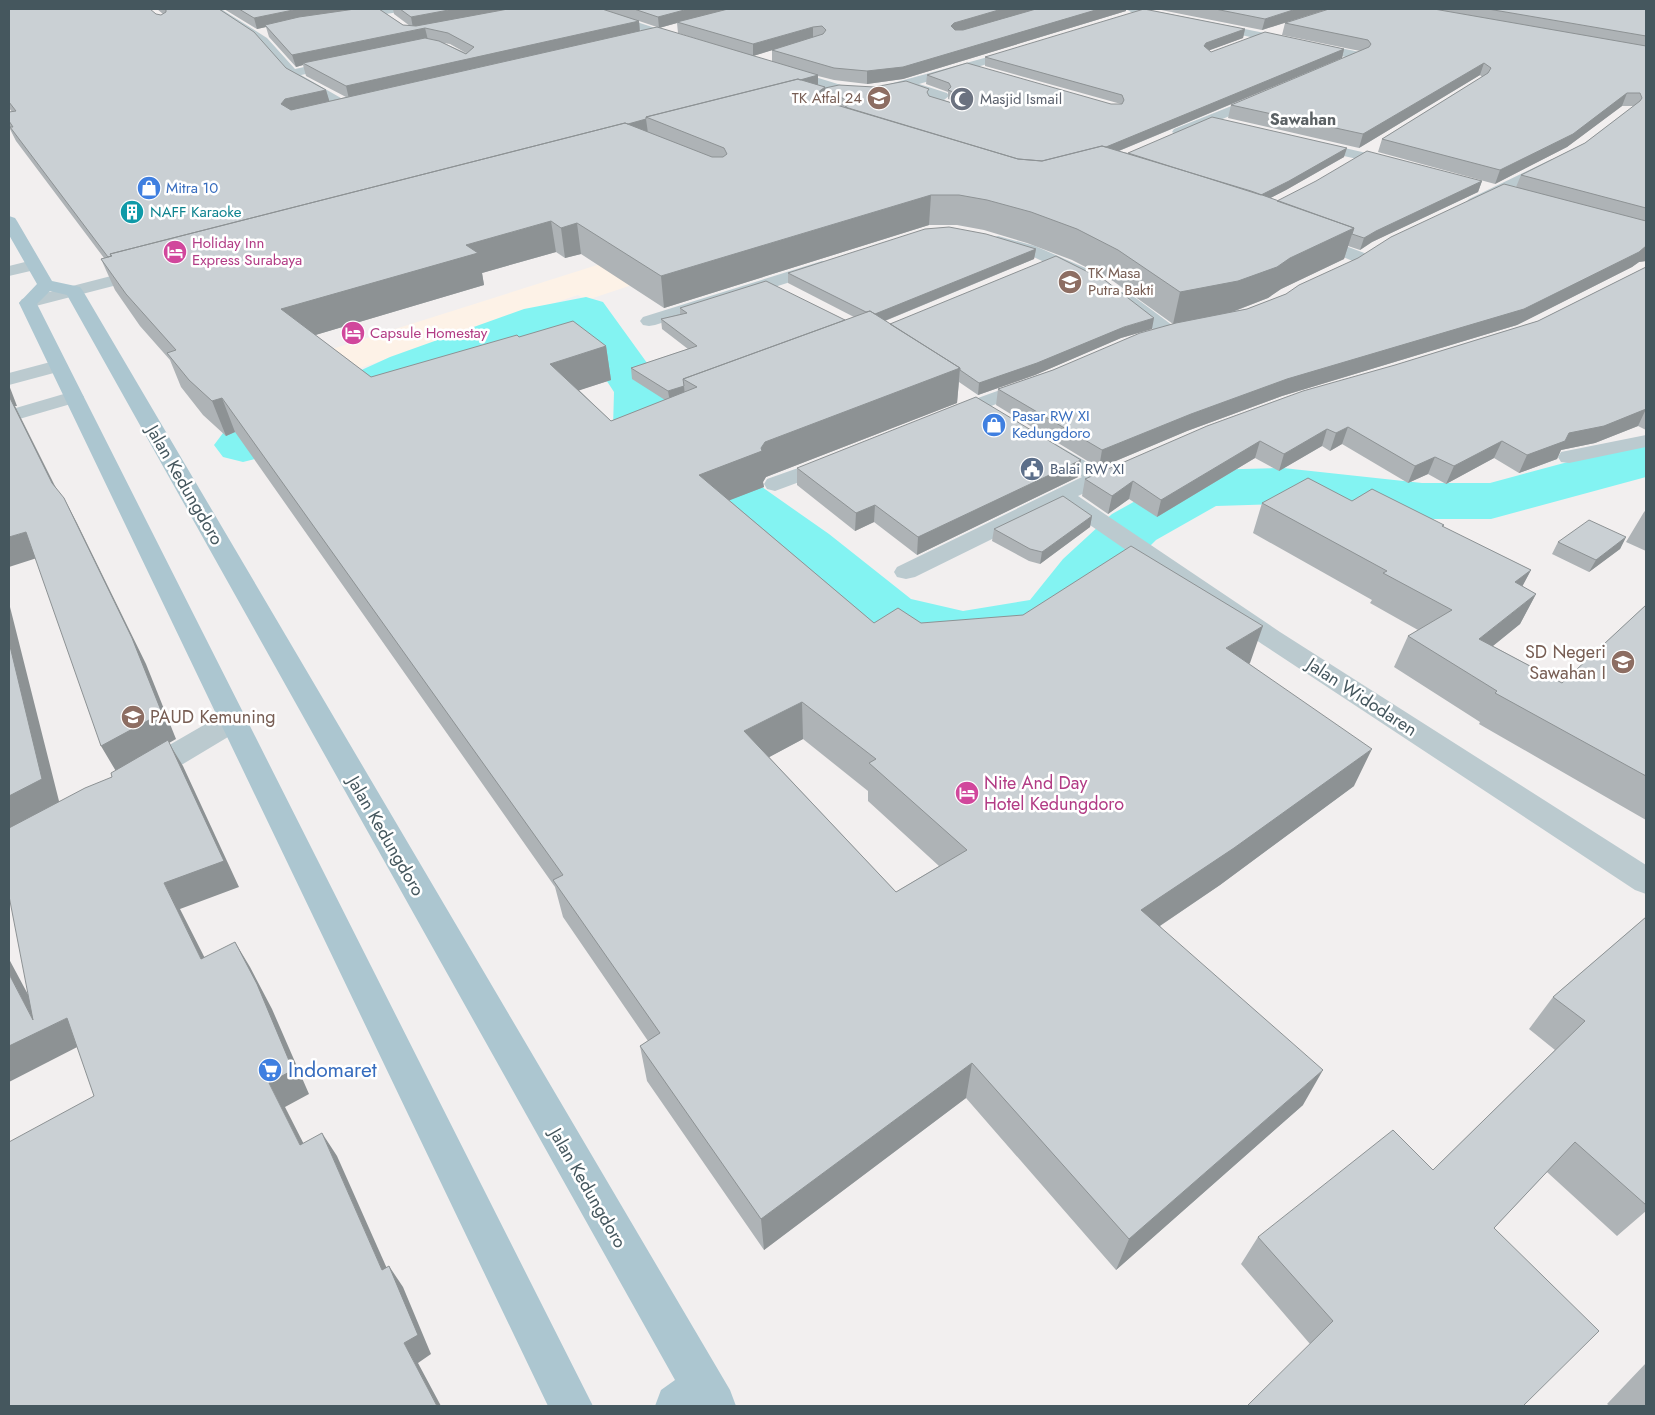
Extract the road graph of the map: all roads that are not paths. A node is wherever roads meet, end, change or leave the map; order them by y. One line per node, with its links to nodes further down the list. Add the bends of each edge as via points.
1 (214, 9): 13 (street)
2 (399, 9): 5 (street)
3 (614, 9): 4 (street)
4 (593, 11): 12 (street)
5 (379, 12): 7 (street); 8 (street)
6 (1128, 13): 14 (street, via 1144,12)
7 (333, 19)
8 (395, 23)
9 (684, 26): 12 (street)
10 (1281, 30): 14 (street)
11 (271, 31): 13 (street)
12 (658, 33): 15 (street); 17 (street)
13 (254, 34): 23 (street)
14 (1262, 36): 16 (street); 20 (street, via 1360,56)
15 (634, 40)
16 (1245, 42)
17 (696, 45)
18 (1032, 47): 21 (street)
19 (351, 61): 23 (street)
20 (1342, 64)
21 (966, 66): 24 (street); 25 (street)
22 (770, 67): 26 (street)
23 (291, 73): 30 (street, via 352,103)
24 (994, 74)
25 (906, 84): 26 (street, via 865,93); 29 (street, via 943,96 934,100)
26 (839, 88): 28 (street)
27 (1280, 90): 31 (street)
28 (815, 95)
29 (950, 107)
30 (329, 109)
31 (1209, 120): 32 (street); 33 (street)
32 (1237, 127)
33 (1163, 139)
34 (1292, 140): 36 (street)
35 (1376, 147): 36 (street)
36 (1361, 155): 38 (street); 39 (street)
37 (1566, 156): 41 (street)
38 (1346, 165)
39 (1414, 168)
40 (1477, 186): 41 (street)
41 (1496, 191): 42 (street); 43 (street)
42 (1513, 196)
43 (1461, 208)
44 (9, 221): 49 (main road)
45 (1298, 234): 50 (street, via 1367,254)
46 (979, 236): 47 (street)
47 (1055, 259): 52 (street); 59 (street, via 1106,285 1178,331)
48 (840, 260): 54 (street)
49 (32, 265): 53 (street); 56 (main road)
50 (1346, 268)
51 (158, 269): 55 (street)
52 (1027, 270)
53 (9, 271)
54 (768, 283): 57 (street); 58 (street)
55 (74, 291): 56 (street); 56 (main road); 78 (main road, Jalan Kedungdoro)
56 (37, 294): 60 (main road)
57 (793, 295)
58 (649, 321)
59 (1145, 340)
60 (58, 366): 62 (street); 63 (main road)
61 (1051, 377): 64 (street)
62 (9, 379)
63 (74, 397): 66 (street); 75 (main road)
64 (968, 399): 65 (street); 67 (street)
65 (993, 415)
66 (9, 416)
67 (931, 422)
68 (1027, 435): 73 (street, via 1106,474)
69 (1646, 441): 71 (street)
70 (848, 455): 72 (street)
71 (1569, 457)
72 (775, 484)
73 (1060, 495): 74 (street); 77 (street, Jalan Widodaren, via 1271,638)
74 (906, 572)
75 (233, 721): 76 (street); 79 (main road)
76 (116, 790)
77 (1646, 881)
78 (698, 1400)
79 (571, 1406)

